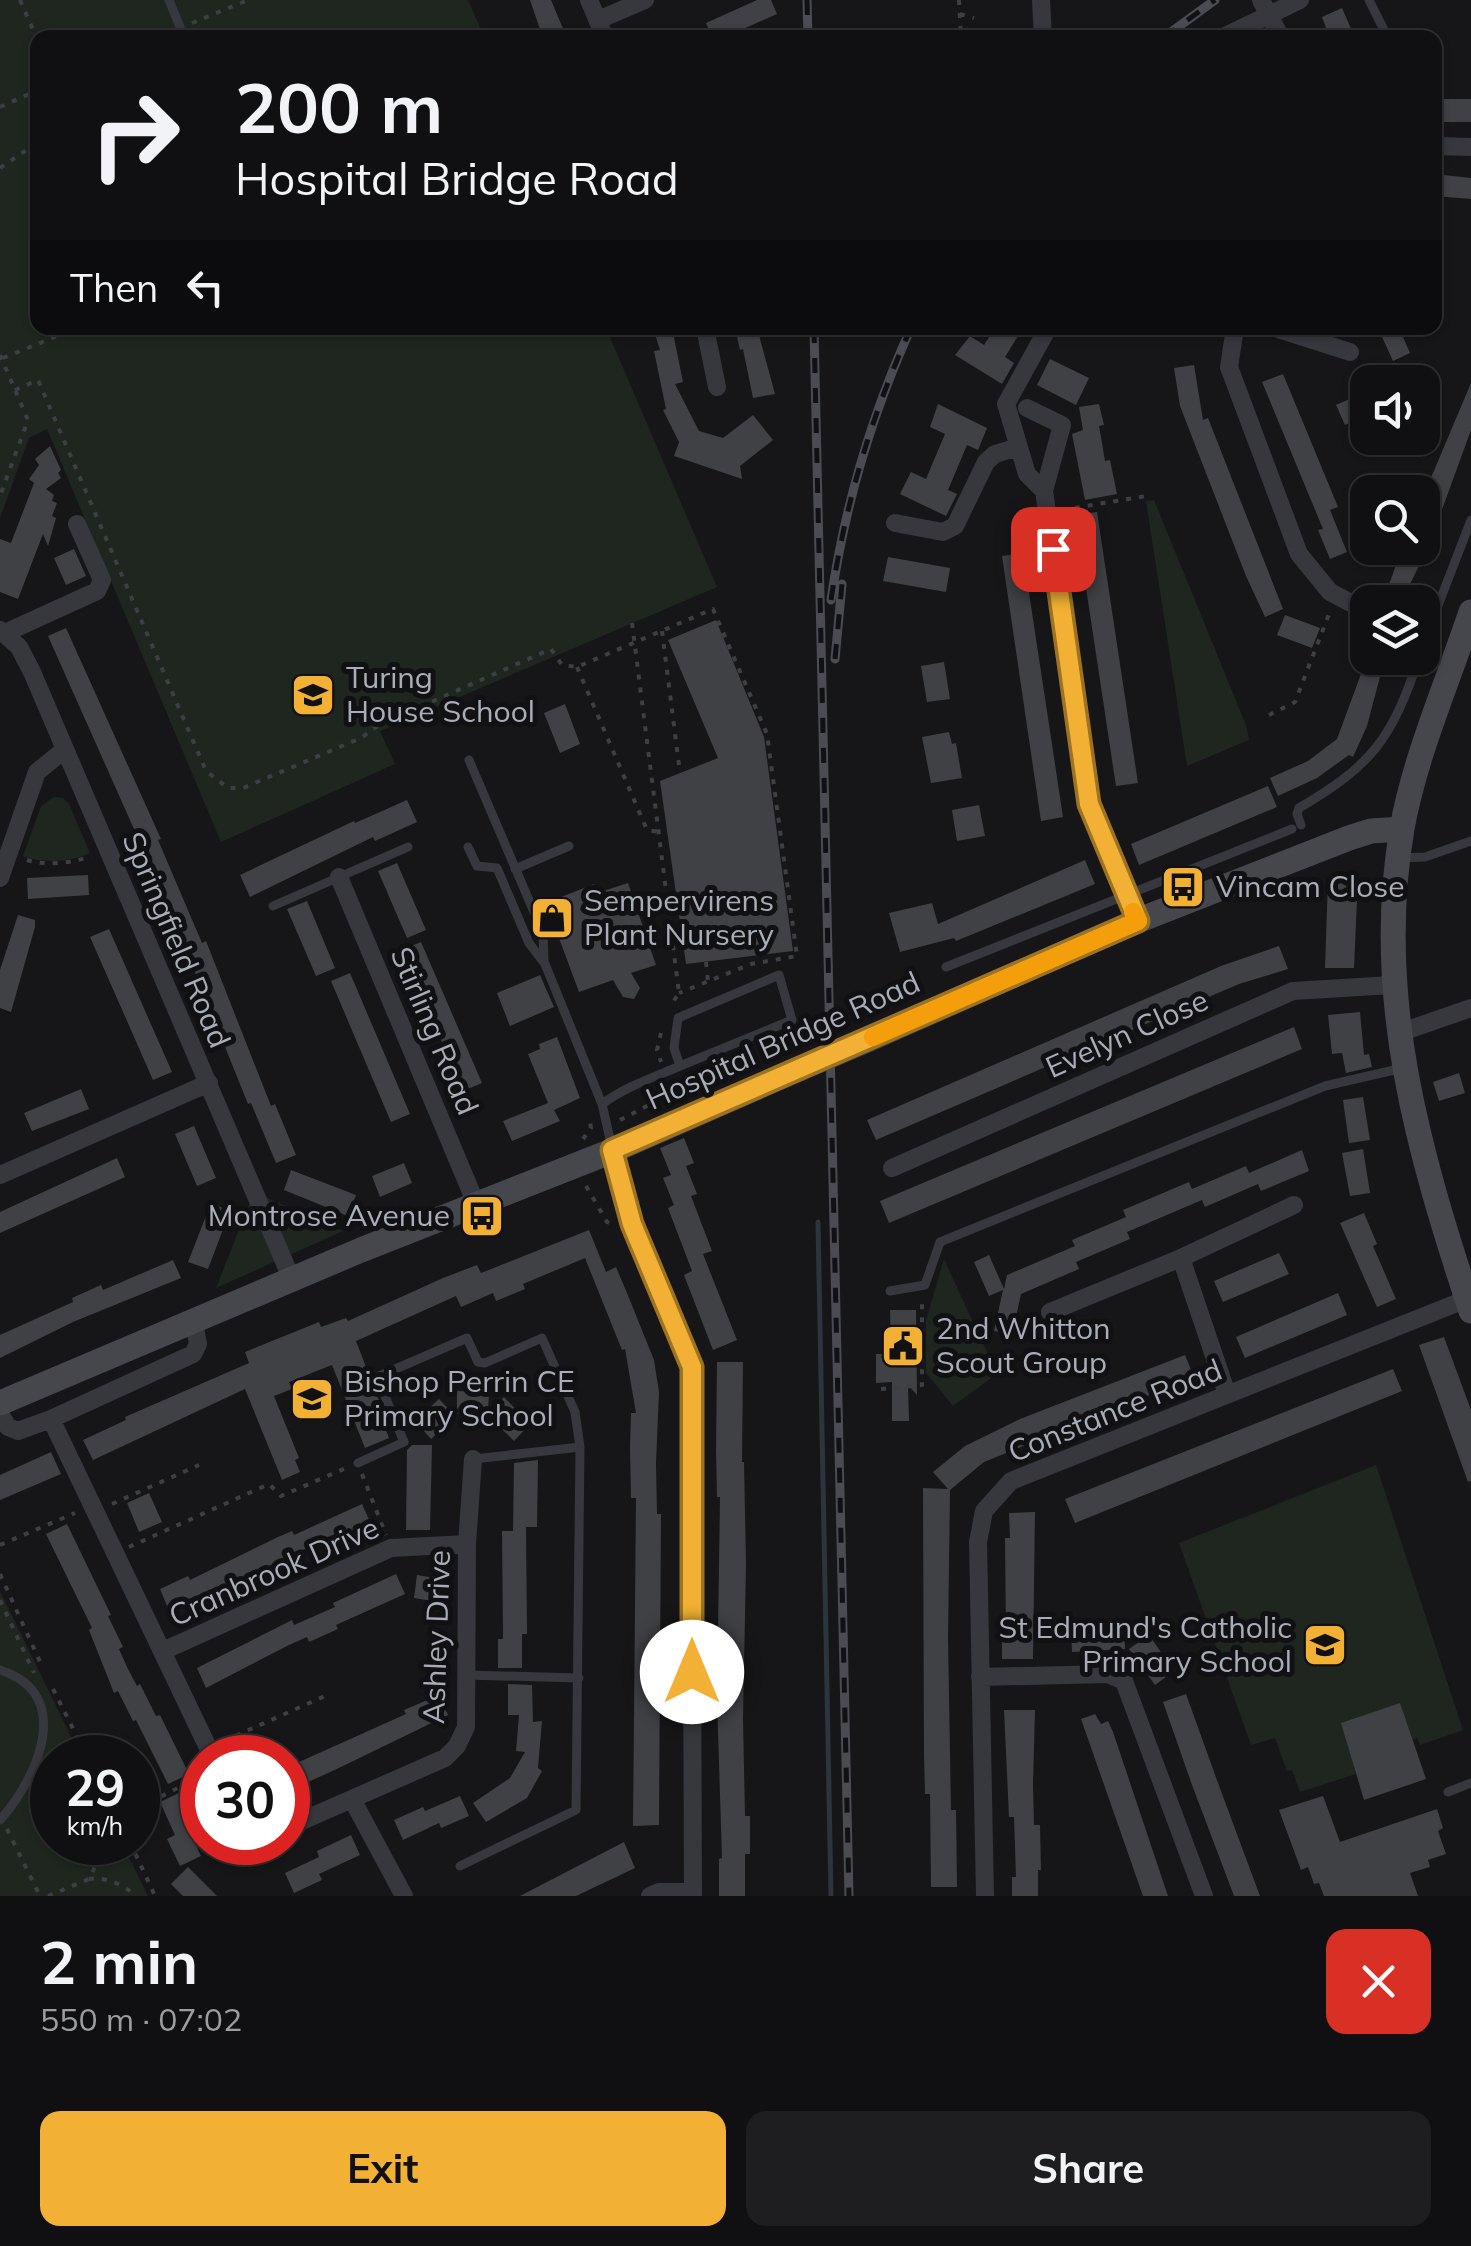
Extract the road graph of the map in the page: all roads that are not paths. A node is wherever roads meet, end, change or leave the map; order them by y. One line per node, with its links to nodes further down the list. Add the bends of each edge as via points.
1 (169, 0): 8 (lane)
2 (589, 0): 9 (street)
3 (645, 0): 9 (street)
4 (1041, 0): 10 (street)
5 (1261, 0): 12 (street, bridge)
6 (1300, 0): 11 (street)
7 (1369, 0): 13 (lane)
8 (180, 27)
9 (601, 29)
10 (1043, 30)
11 (1238, 30)
12 (1276, 30)
13 (1384, 30)
14 (1442, 146): 15 (street)
15 (1471, 147)
16 (706, 335): 21 (street)
17 (1044, 335): 23 (street, via 1006,399)
18 (1234, 335): 29 (street, via 1228,368 1299,554)
19 (1297, 335): 20 (street)
20 (1350, 352)
21 (716, 388)
22 (1027, 408): 24 (street, via 1062,425)
23 (1018, 446): 24 (street, via 1027,474); 26 (street, via 986,462 955,526 943,532)
24 (1044, 491): 44 (street, via 1089,804)
25 (1471, 520): 28 (lane)
26 (894, 522)
27 (77, 524): 31 (street, via 102,580 97,591)
28 (1440, 596)
29 (1350, 602)
30 (1469, 623): 35 (main road)
31 (2, 631): 33 (street, Springfield Road, via 25,660)
32 (1413, 675): 44 (lane, via 1376,750 1343,782 1299,808 1296,827)
33 (64, 750): 43 (street, via 37,772); 54 (street, Springfield Road)
34 (469, 760): 41 (lane)
35 (1402, 829): 40 (main road); 46 (main road, Hospital Bridge Road, via 1349,838)
36 (1471, 841): 40 (lane, via 1426,857)
37 (568, 846): 41 (lane)
38 (408, 847): 42 (lane)
39 (468, 848): 47 (lane, via 477,866 497,868)
40 (1399, 858): 49 (main road)
41 (516, 870): 47 (lane, via 542,933)
42 (339, 877): 45 (lane); 60 (street, Stirling Road)
43 (0, 878)
44 (1126, 895): 46 (street); 48 (lane)
45 (273, 906)
46 (1138, 921): 56 (main road, Hospital Bridge Road, bridge, via 799,1069)
47 (544, 964): 55 (lane)
48 (946, 967)
49 (1392, 985): 51 (main road); 57 (street, Evelyn Close, via 1293,990)
50 (1471, 1008): 51 (street)
51 (1399, 1033): 53 (main road)
52 (680, 1066): 52 (lane, via 674,1048 678,1018 779,976 792,1020); 55 (lane, via 625,1087)
53 (1404, 1068): 63 (lane, via 1326,1086 940,1242 925,1286); 64 (main road)
54 (208, 1083): 58 (street); 62 (street, Springfield Road)
55 (602, 1104): 56 (lane)
56 (610, 1138): 60 (main road, Hospital Bridge Road); 87 (street, via 632,1224 692,1367)
57 (892, 1168)
58 (0, 1176)
59 (1294, 1205): 61 (street)
60 (477, 1206): 62 (main road, Hospital Bridge Road)
61 (1182, 1258): 65 (street); 67 (street)
62 (292, 1280): 66 (main road, Hospital Bridge Road)
63 (890, 1291)
64 (1469, 1305): 67 (street, Constance Road)
65 (1050, 1312)
66 (194, 1322): 68 (main road, Hospital Bridge Road); 70 (street, via 193,1354)
67 (1227, 1394): 78 (street, Constance Road, via 1011,1481 984,1511 978,1542)
68 (0, 1403)
69 (0, 1414): 70 (street, via 18,1431)
70 (51, 1419): 75 (street)
71 (580, 1447): 72 (lane); 73 (lane, via 575,1412 542,1338 485,1363 478,1362 467,1338 377,1377 404,1442); 79 (lane)
72 (473, 1460): 74 (street, Ashley Drive)
73 (358, 1463)
74 (467, 1544): 75 (street, Cranbrook Drive, via 391,1548); 77 (street, Ashley Drive)
75 (163, 1651): 80 (street)
76 (0, 1670): 85 (lane, via 33,1690 45,1732 28,1778)
77 (466, 1675): 79 (lane); 83 (street, Ashley Drive, via 466,1726 457,1746 445,1758)
78 (980, 1677): 90 (street, Constance Road); 91 (street, via 1108,1674 1124,1681)
79 (579, 1678): 86 (lane, via 576,1810)
80 (203, 1735)
81 (1471, 1784): 82 (lane)
82 (1448, 1792)
83 (352, 1799): 84 (street, Ashley Drive); 88 (street)
84 (310, 1817)
85 (0, 1821)
86 (460, 1866)
87 (693, 1894): 89 (street)
88 (404, 1896)
89 (650, 1896)
90 (985, 1896)
91 (1204, 1896)

